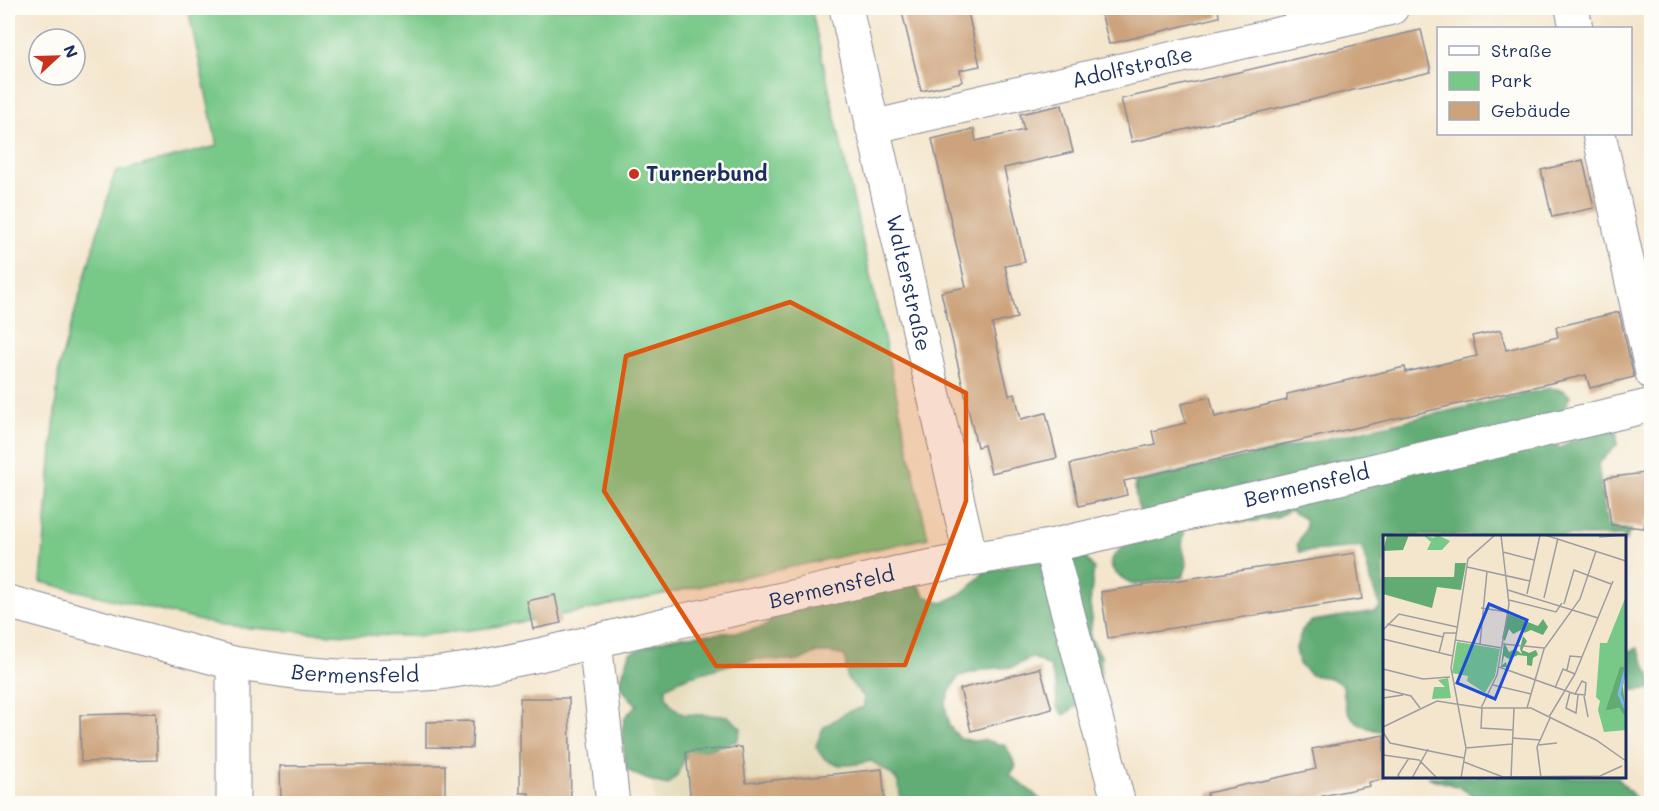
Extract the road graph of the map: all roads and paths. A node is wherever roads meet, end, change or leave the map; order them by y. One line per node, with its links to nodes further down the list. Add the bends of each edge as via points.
1 (846, 8): 5 (street, Walterstraße)
2 (1392, 8): 5 (street, Adolfstraße)
3 (1572, 8): 4 (street)
4 (1576, 27)
5 (872, 128): 10 (street, Walterstraße)
6 (1599, 135): 7 (street)
7 (1652, 373)
8 (1652, 405): 9 (street, Bermensfeld)
9 (1050, 546): 10 (street, Bermensfeld); 16 (street)
10 (971, 559): 12 (street, Bermensfeld)
11 (8, 602): 13 (street, Bermensfeld)
12 (596, 641): 13 (street, Bermensfeld, via 480,667 409,675 338,676); 15 (street)
13 (233, 663): 14 (street)
14 (233, 804)
15 (613, 804)
16 (1119, 804)

